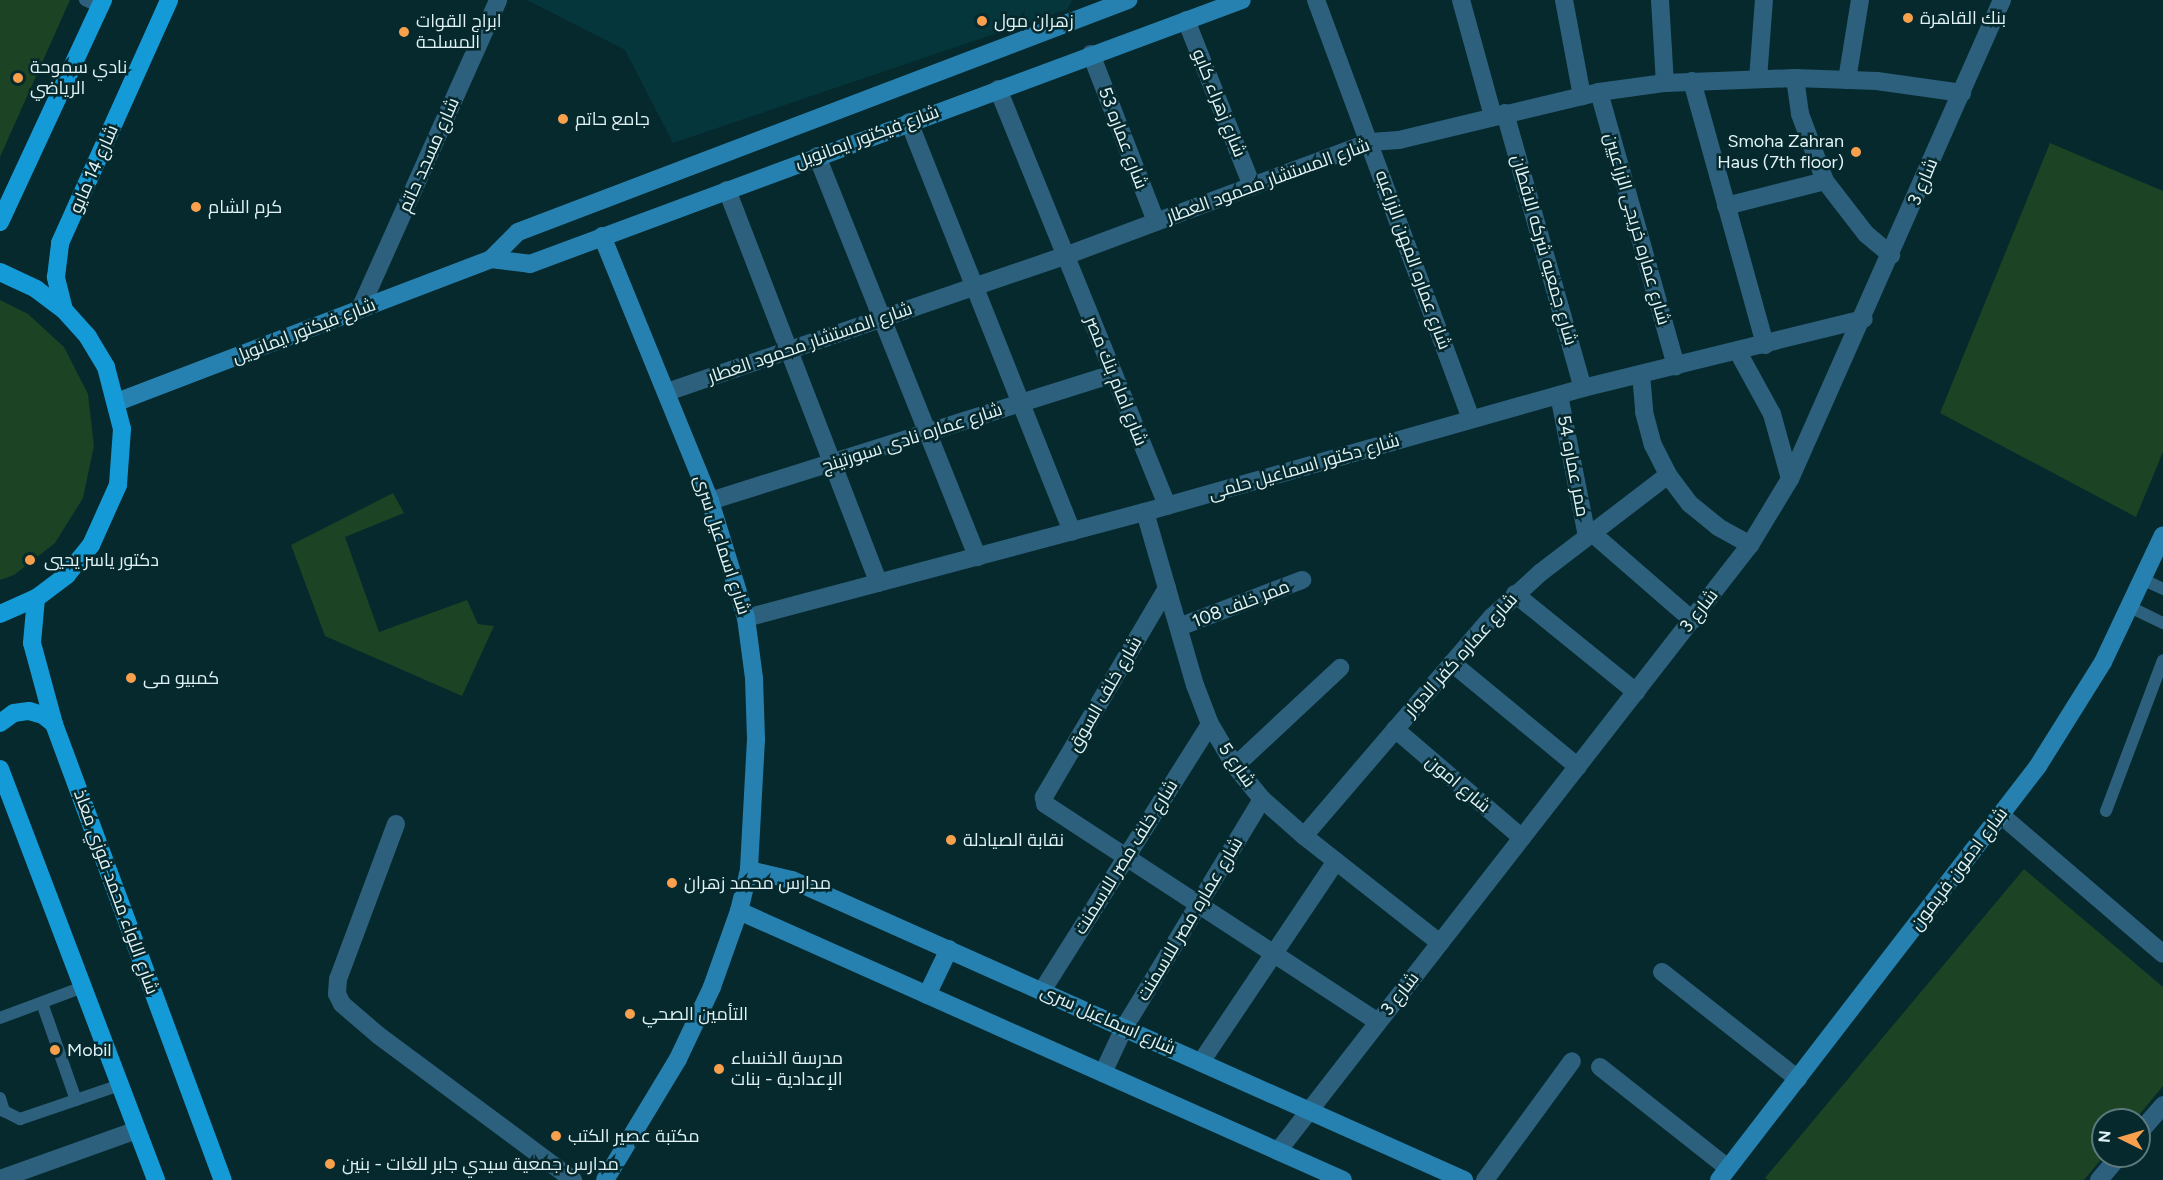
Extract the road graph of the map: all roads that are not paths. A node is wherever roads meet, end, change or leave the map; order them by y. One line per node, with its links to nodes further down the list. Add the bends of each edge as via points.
1 (169, 0): 41 (main road, شارع 14 مايو, via 60,243 56,277)
2 (498, 0): 40 (street, شارع مسجد حاتم)
3 (1128, 0): 13 (street, شارع فيكتور ايمانويل)
4 (1242, 0): 14 (street, شارع فيكتور ايمانويل)
5 (1316, 0): 26 (street, شارع عماره المهن الزراعيه)
6 (1461, 0): 24 (street, شارع جمعيه شركه الاقطان)
7 (1564, 0): 23 (street, شارع عماره خريجى الزراعيين)
8 (1660, 0): 20 (street)
9 (1764, 0): 17 (street)
10 (1860, 0): 18 (street)
11 (2002, 0): 22 (street, شارع 3)
12 (96, 2): 32 (main road)
13 (1094, 7): 37 (street, شارع فيكتور ايمانويل, via 518,232)
14 (1186, 20): 15 (street, شارع فيكتور ايمانويل); 29 (street, شارع زهراء كابو)
15 (1091, 54): 21 (street, شارع فيكتور ايمانويل); 33 (street, شارع عماره 53)
16 (1795, 78): 17 (street, شارع المستشار محمود العطار); 18 (street, شارع المستشار محمود العطار); 28 (street, via 1800,114)
17 (1758, 79): 19 (street, شارع المستشار محمود العطار)
18 (1847, 80): 22 (street, شارع المستشار محمود العطار, via 1905,83)
19 (1692, 81): 20 (street, شارع المستشار محمود العطار); 31 (street)
20 (1665, 82): 23 (street, شارع المستشار محمود العطار)
21 (998, 89): 25 (street, شارع فيكتور ايمانويل); 36 (street, شارع امام بنك مصر)
22 (1962, 93): 35 (street, شارع 3)
23 (1590, 94): 24 (street, شارع المستشار محمود العطار); 47 (street, شارع عماره خريجى الزراعيين)
24 (1499, 115): 26 (street, شارع المستشار محمود العطار, via 1399,140); 50 (street, شارع جمعيه شركه الاقطان)
25 (909, 122): 27 (street, شارع فيكتور ايمانويل); 39 (street)
26 (1370, 142): 29 (street, شارع المستشار محمود العطار); 55 (street, شارع عماره المهن الزراعيه)
27 (817, 156): 30 (street, شارع فيكتور ايمانويل); 42 (street)
28 (1825, 181): 31 (street); 35 (street, via 1866,234)
29 (1252, 186): 33 (street, شارع المستشار محمود العطار)
30 (727, 190): 34 (street, شارع فيكتور ايمانويل); 45 (street)
31 (1726, 206): 44 (street)
32 (0, 222)
33 (1156, 222): 36 (street, شارع المستشار محمود العطار)
34 (602, 236): 37 (street, شارع فيكتور ايمانويل, via 530,264); 51 (street, شارع اسماعيل سرى)
35 (1892, 255): 43 (street, شارع 3)
36 (1065, 256): 39 (street, شارع المستشار محمود العطار); 49 (street, شارع امام بنك مصر)
37 (491, 259): 40 (street, شارع فيكتور ايمانويل)
38 (0, 272): 41 (main road, via 36,289)
39 (975, 286): 42 (street, شارع المستشار محمود العطار); 54 (street)
40 (360, 309): 53 (street, شارع فيكتور ايمانويل)
41 (64, 310): 53 (main road, via 106,367)
42 (882, 318): 45 (street, شارع المستشار محمود العطار); 56 (street)
43 (1864, 319): 44 (street, شارع دكتور اسماعيل حلمى); 59 (street, شارع 3)
44 (1765, 345): 46 (street, شارع دكتور اسماعيل حلمى)
45 (789, 350): 51 (street, شارع المستشار محمود العطار); 57 (street)
46 (1738, 351): 47 (street, شارع دكتور اسماعيل حلمى); 59 (street, via 1772,414)
47 (1676, 366): 48 (street, شارع دكتور اسماعيل حلمى)
48 (1641, 374): 50 (street, شارع دكتور اسماعيل حلمى); 58 (street, via 1644,412 1653,445)
49 (1113, 375): 54 (street, شارع عماره نادى سبورتينج); 61 (street, شارع امام بنك مصر)
50 (1583, 388): 52 (street, شارع دكتور اسماعيل حلمى)
51 (667, 392): 60 (street, شارع اسماعيل سرى)
52 (1559, 395): 55 (street, شارع دكتور اسماعيل حلمى); 64 (street, ممر عماره 54)
53 (117, 402): 74 (main road, via 122,457 109,511 67,575)
54 (1021, 403): 56 (street, شارع عماره نادى سبورتينج); 63 (street)
55 (1471, 419): 61 (street, شارع دكتور اسماعيل حلمى)
56 (928, 433): 57 (street, شارع عماره نادى سبورتينج); 67 (street)
57 (833, 463): 60 (street, شارع عماره نادى سبورتينج); 70 (street)
58 (1668, 475): 64 (street, شارع عماره كفر الدوار); 66 (street, via 1704,516)
59 (1790, 479): 66 (street, شارع 3)
60 (710, 501): 77 (street, شارع اسماعيل سرى)
61 (1167, 506): 62 (street, شارع دكتور اسماعيل حلمى)
62 (1145, 512): 63 (street, شارع دكتور اسماعيل حلمى); 71 (street, شارع 5)
63 (1072, 532): 67 (street, شارع دكتور اسماعيل حلمى)
64 (1590, 535): 73 (street, شارع عماره كفر الدوار); 78 (street)
65 (2163, 535): 69 (street, شارع ادمون فريمون)
66 (1750, 544): 78 (street, شارع 3)
67 (977, 557): 70 (street, شارع دكتور اسماعيل حلمى)
68 (1302, 580): 80 (street, ممر خلف 108)
69 (2144, 580): 72 (lane); 75 (street, شارع ادمون فريمون)
70 (879, 583): 77 (street, شارع دكتور اسماعيل حلمى)
71 (1167, 588): 80 (street, شارع 5); 98 (street, شارع خلف السوق, via 1044,801 1047,807)
72 (2163, 589)
73 (1515, 594): 82 (street, شارع عماره كفر الدوار); 84 (street)
74 (36, 598): 76 (main road); 86 (main road, شارع اللواء محمد فوزي معاذ, via 33,643)
75 (2130, 607): 79 (lane); 94 (street, شارع ادمون فريمون, via 2072,715)
76 (0, 614)
77 (746, 618): 100 (street, شارع اسماعيل سرى, via 754,678 756,739)
78 (1692, 620): 84 (street, شارع 3)
79 (2163, 623)
80 (1179, 627): 87 (street, شارع 5)
81 (2163, 660): 93 (lane)
82 (1452, 663): 88 (street, شارع عماره كفر الدوار); 90 (street)
83 (1340, 668): 89 (street)
84 (1636, 692): 90 (street, شارع 3)
85 (0, 723): 86 (main road, via 14,713 29,711)
86 (54, 724): 132 (main road, شارع اللواء محمد فوزي معاذ)
87 (1210, 724): 89 (street, شارع 5); 98 (street, شارع خلف مصر للاسمنت)
88 (1395, 729): 96 (street, شارع عماره كفر الدوار); 97 (street, شارع امون)
89 (1234, 766): 92 (street, شارع 5)
90 (1578, 767): 97 (street, شارع 3)
91 (0, 769): 108 (main road)
92 (1262, 799): 96 (street, شارع 5); 101 (street, شارع عماره مصر للاسمنت)
93 (2106, 811)
94 (2001, 815): 106 (street); 119 (street, شارع ادمون فريمون)
95 (396, 824): 133 (street, via 338,979 337,994 342,1004 378,1035)
96 (1304, 836): 99 (street, شارع 5)
97 (1522, 838): 103 (street, شارع 3)
98 (1125, 858): 101 (street); 109 (street, شارع خلف مصر للاسمنت)
99 (1336, 861): 103 (street, شارع 5); 105 (street)
100 (749, 870): 102 (street, شارع اسماعيل سرى); 104 (street, شارع اسماعيل سرى, via 782,875)
101 (1198, 905): 105 (street); 114 (street, شارع عماره مصر للاسمنت)
102 (739, 911): 110 (street); 134 (street, شارع اسماعيل سرى, via 712,987 678,1059)
103 (1440, 943): 113 (street, شارع 3)
104 (949, 949): 109 (street, شارع اسماعيل سرى); 110 (street)
105 (1273, 954): 113 (street); 116 (street)
106 (2163, 954)
107 (1662, 972): 119 (street)
108 (83, 987): 111 (lane); 120 (main road)
109 (1042, 991): 114 (street, شارع اسماعيل سرى)
110 (927, 995): 118 (street)
111 (42, 1003): 112 (lane); 122 (lane)
112 (0, 1018)
113 (1378, 1022): 124 (street, شارع 3)
114 (1124, 1028): 116 (street, شارع اسماعيل سرى); 118 (street, شارع عماره مصر للاسمنت)
115 (1572, 1061): 137 (street)
116 (1201, 1062): 124 (street, شارع اسماعيل سرى)
117 (1600, 1067): 129 (street)
118 (1103, 1073): 127 (street)
119 (1798, 1079): 129 (street, شارع ادمون فريمون)
120 (120, 1085): 122 (lane); 126 (main road)
121 (0, 1098): 122 (lane, via 4,1111 20,1119)
122 (76, 1100)
123 (2163, 1105): 125 (street)
124 (1309, 1111): 127 (street, شارع 3); 136 (street, شارع اسماعيل سرى)
125 (2151, 1119)
126 (137, 1130): 130 (street); 131 (main road)
127 (1278, 1151): 135 (street)
128 (2109, 1168): 138 (street)
129 (1724, 1174)
130 (0, 1179)
131 (156, 1180)
132 (223, 1180)
133 (573, 1180)
134 (605, 1180)
135 (1343, 1180)
136 (1464, 1180)
137 (1485, 1180)
138 (2099, 1180)

